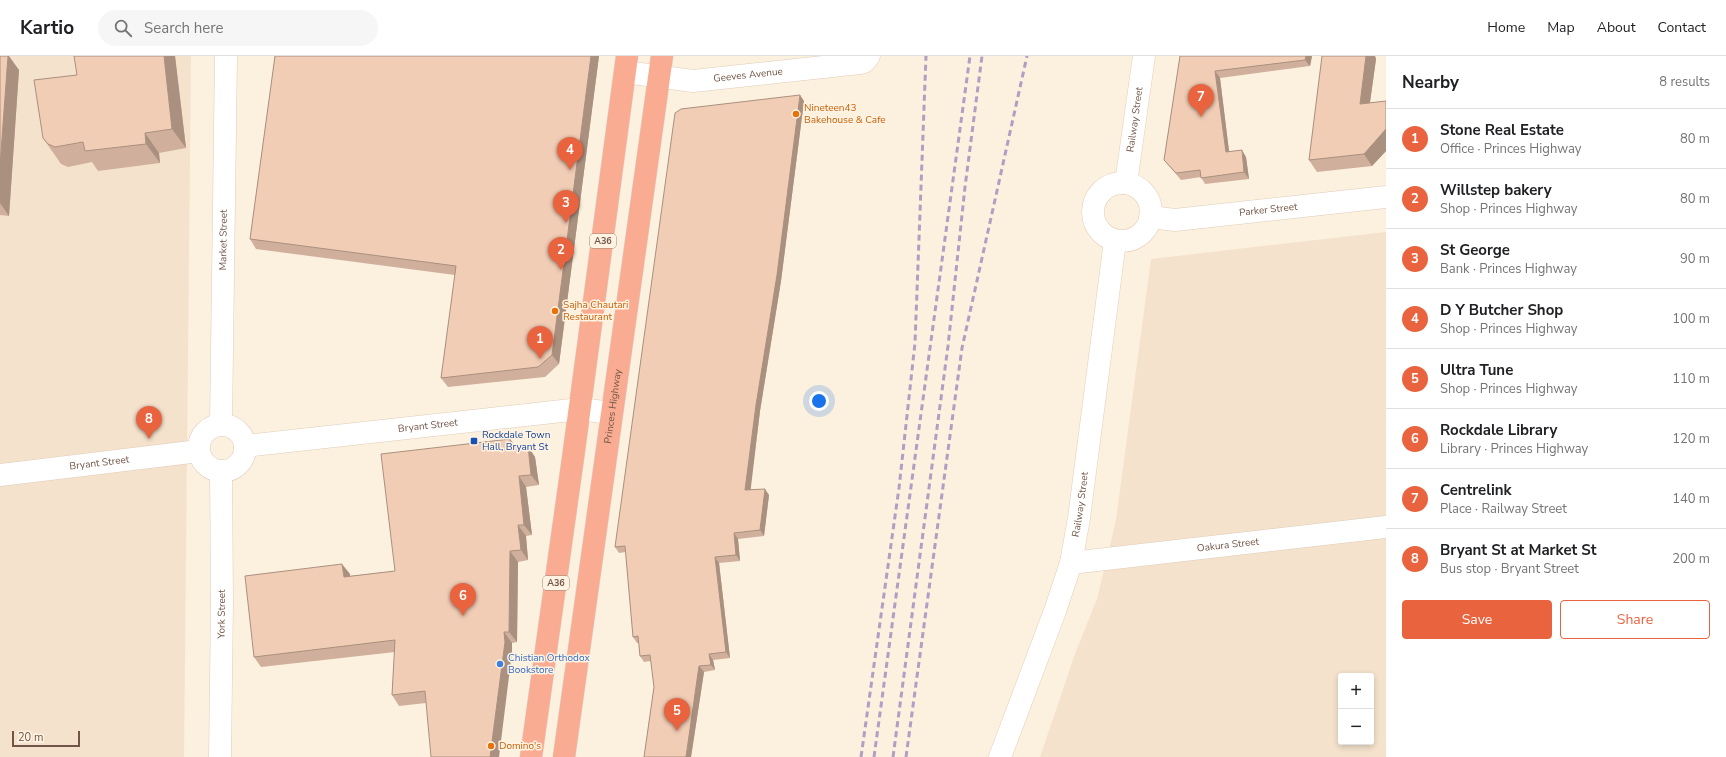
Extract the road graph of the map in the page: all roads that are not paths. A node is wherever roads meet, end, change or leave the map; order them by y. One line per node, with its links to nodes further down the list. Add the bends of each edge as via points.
1 (226, 56): 12 (street, Market Street)
2 (868, 56): 5 (street, Geeves Avenue, via 860,63 693,81)
3 (1144, 56): 6 (street, Railway Street)
4 (626, 64): 5 (street, Geeves Avenue); 10 (highway, A36)
5 (660, 66): 11 (highway, Princes Highway)
6 (1126, 183): 8 (street, via 1135,186 1148,199); 9 (street, via 1106,187 1094,202 1092,212 1098,230)
7 (1386, 197): 8 (street, Parker Street, via 1175,220)
8 (1150, 217): 9 (street, via 1148,226 1142,234 1124,242)
9 (1115, 241): 18 (street, Railway Street, via 1079,518)
10 (580, 409): 11 (street, Bryant Street); 13 (street, Bryant Street); 20 (highway, A36)
11 (611, 413): 21 (highway, Princes Highway)
12 (221, 424): 13 (street, via 235,428 244,439); 14 (street, via 204,433)
13 (245, 446): 15 (street, via 241,461 236,466)
14 (199, 451): 15 (street, via 206,465); 16 (street, Bryant Street)
15 (221, 471): 19 (street, York Street)
16 (0, 475)
17 (1386, 527): 18 (street, Oakura Street)
18 (1070, 563): 22 (street, Railway Street, via 1055,611)
19 (220, 757)
20 (530, 757)
21 (564, 757)
22 (1000, 757)

